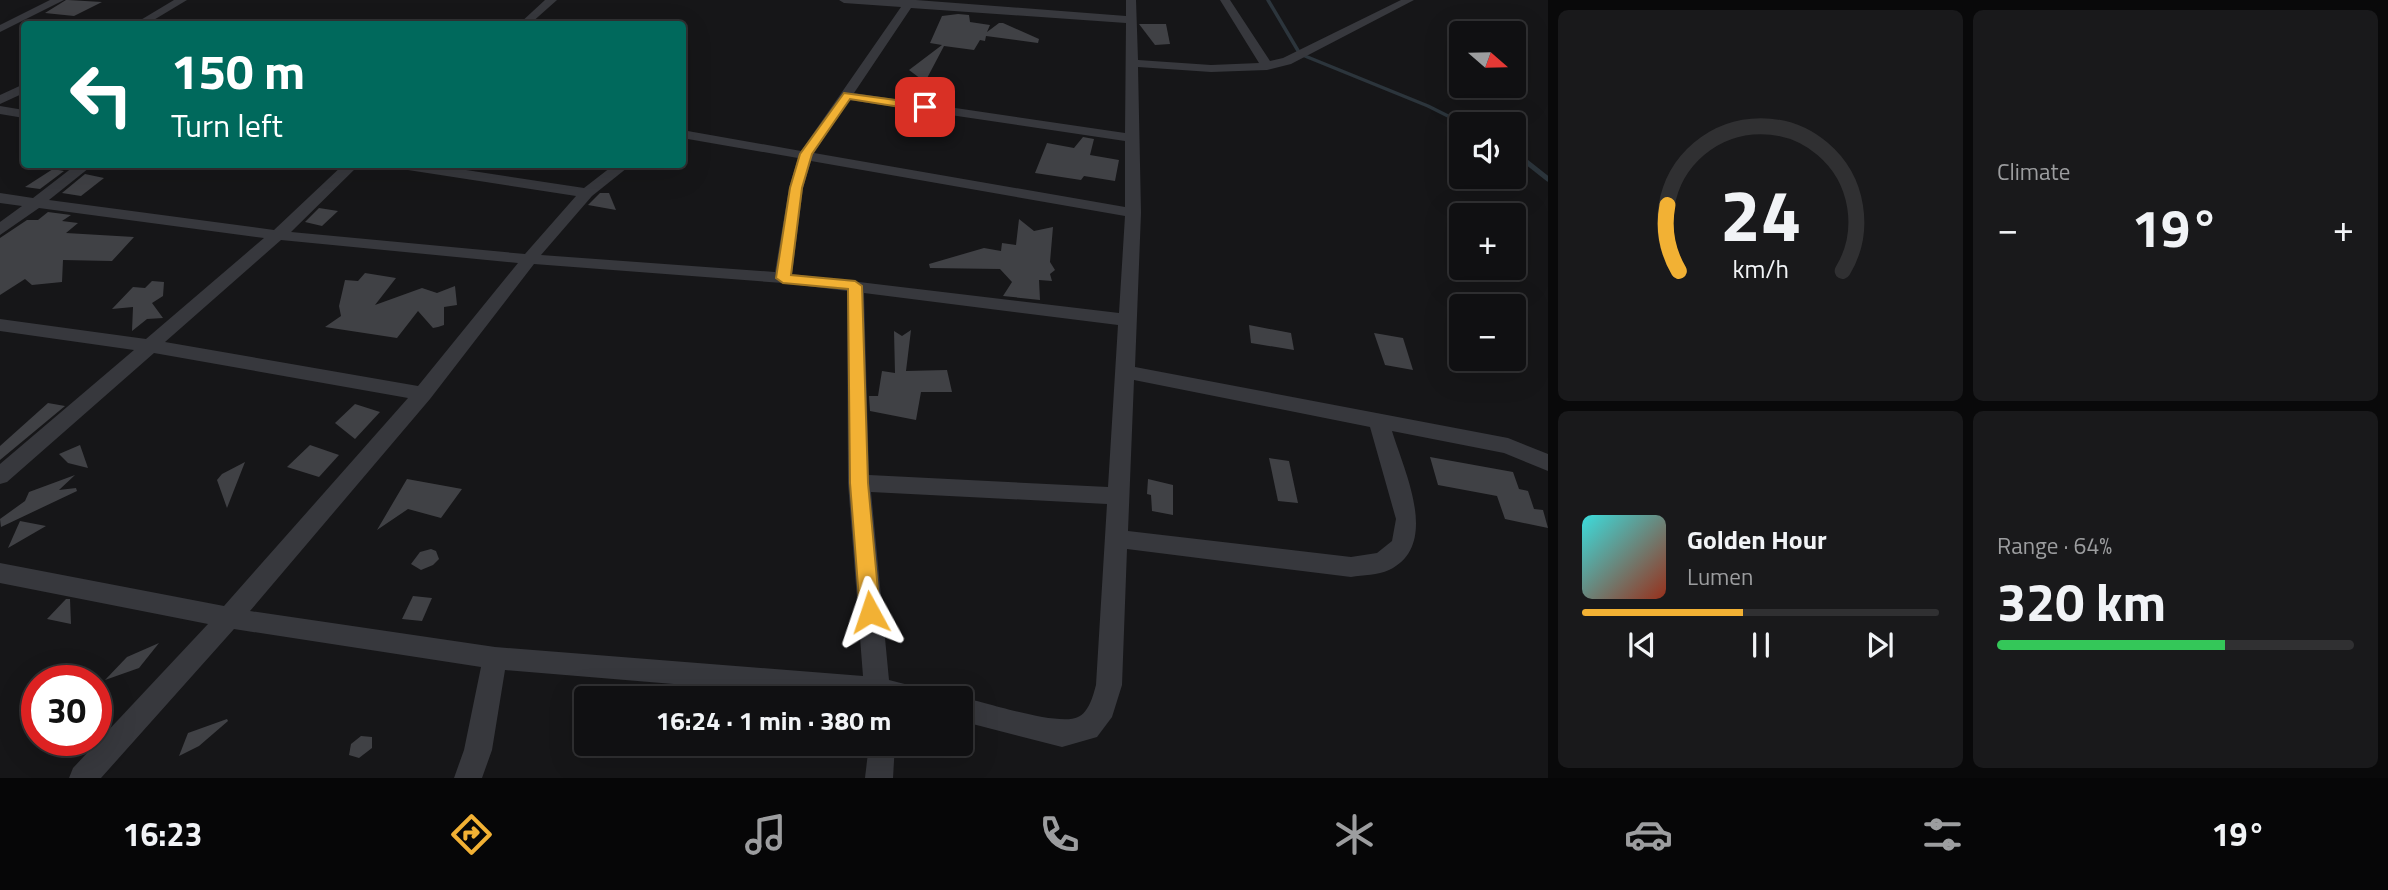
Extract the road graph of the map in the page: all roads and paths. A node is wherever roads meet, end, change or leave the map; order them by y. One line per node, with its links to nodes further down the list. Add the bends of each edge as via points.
1 (59, 0): 11 (street)
2 (182, 0): 9 (street)
3 (552, 0): 10 (street)
4 (844, 0): 7 (street)
5 (1225, 0): 14 (street)
6 (1409, 0): 14 (street, via 1287,61)
7 (910, 3): 8 (street); 16 (street)
8 (1132, 10): 13 (street)
9 (145, 21)
10 (528, 21)
11 (0, 31): 12 (street)
12 (21, 34)
13 (1134, 63): 14 (street); 21 (street)
14 (1267, 66)
15 (21, 90): 17 (street)
16 (847, 96): 21 (street); 22 (street)
17 (0, 100)
18 (0, 110): 19 (street)
19 (21, 114)
20 (686, 135): 22 (street)
21 (1133, 138): 30 (street)
22 (806, 154): 30 (street); 34 (street, via 796,188)
23 (83, 168): 29 (street)
24 (349, 168): 32 (street)
25 (421, 168): 27 (street)
26 (620, 168): 27 (street)
27 (587, 193): 33 (street)
28 (0, 198): 29 (street)
29 (37, 204): 31 (street); 32 (street)
30 (1133, 213): 36 (street)
31 (0, 230)
32 (277, 235): 33 (street); 38 (street)
33 (530, 259): 34 (street); 40 (street)
34 (783, 278): 35 (street)
35 (855, 286): 36 (street); 44 (street)
36 (1128, 320): 39 (street)
37 (0, 325): 38 (street)
38 (151, 346): 40 (street); 43 (street)
39 (1125, 372): 41 (street); 45 (street)
40 (423, 394): 48 (street)
41 (1378, 422): 42 (street, via 1508,446); 46 (street, via 1406,519 1402,545 1382,562 1350,567)
42 (1548, 463)
43 (0, 477)
44 (859, 483): 45 (street); 51 (street)
45 (1118, 496): 46 (street)
46 (1116, 540): 52 (street, via 1109,685 1103,708 1088,728 1062,734)
47 (0, 573): 48 (street)
48 (229, 618): 49 (street); 54 (street)
49 (495, 658): 50 (street); 55 (street, via 478,750)
50 (792, 686)
51 (876, 686)
52 (973, 712)
53 (882, 756): 56 (street)
54 (83, 778)
55 (468, 778)
56 (879, 778)

